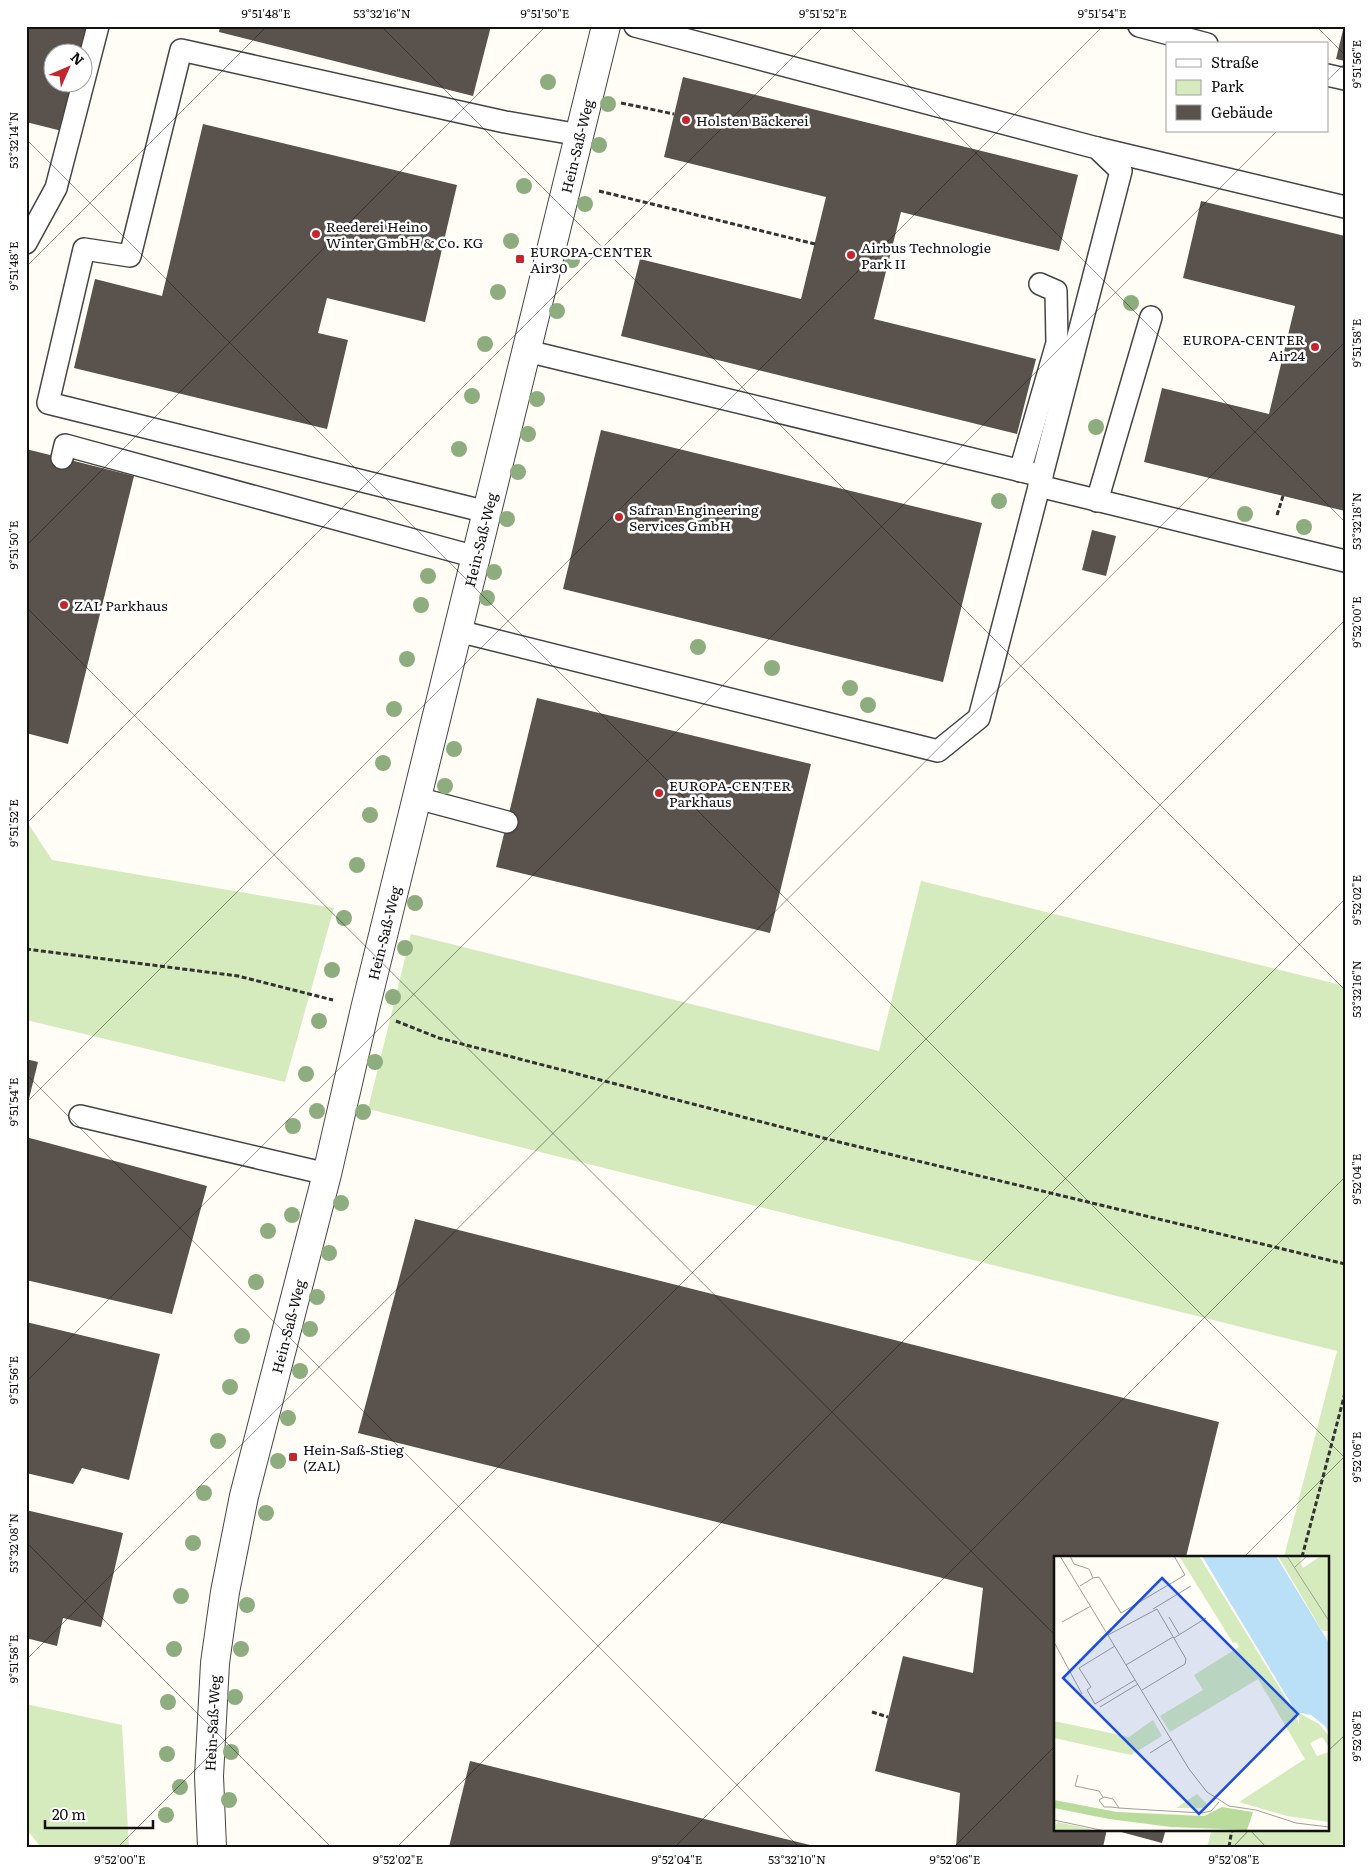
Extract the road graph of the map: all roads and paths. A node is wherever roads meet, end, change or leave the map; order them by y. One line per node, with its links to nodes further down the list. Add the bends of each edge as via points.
1 (98, 26): 14 (lane, via 56,188)
2 (606, 26): 10 (street, Hein-Saß-Weg)
3 (635, 26): 11 (lane)
4 (1139, 26): 5 (lane)
5 (1199, 42)
6 (1328, 75): 7 (lane)
7 (1345, 80)
8 (621, 102): 9 (path)
9 (674, 114)
10 (580, 136): 12 (street, Hein-Saß-Weg); 23 (lane, via 181,50 130,256 84,249 48,402)
11 (1097, 148): 13 (lane); 21 (lane, via 1120,171)
12 (568, 183): 15 (path); 18 (street, Hein-Saß-Weg)
13 (1345, 207)
14 (26, 243)
15 (815, 244)
16 (1040, 284): 20 (lane, via 1056,291 1057,343)
17 (1151, 317): 22 (lane)
18 (527, 351): 20 (lane); 23 (street, Hein-Saß-Weg)
19 (62, 458): 24 (lane, via 65,445)
20 (1020, 471): 21 (lane)
21 (1040, 481): 22 (lane); 26 (lane, via 980,718 938,751)
22 (1097, 501): 25 (lane)
23 (487, 512): 24 (street, Hein-Saß-Weg)
24 (476, 557): 26 (street, Hein-Saß-Weg)
25 (1345, 561)
26 (458, 631): 27 (street, Hein-Saß-Weg)
27 (417, 798): 28 (lane); 30 (street, Hein-Saß-Weg)
28 (507, 822)
29 (26, 949): 30 (path, via 238,976)
30 (365, 1009): 32 (street, Hein-Saß-Weg); 33 (path, via 439,1038 477,1048 839,1142)
31 (80, 1116): 32 (lane)
32 (327, 1174): 39 (street, Hein-Saß-Weg, via 244,1496 225,1592 212,1704 209,1776)
33 (1345, 1264)
34 (1345, 1393): 35 (path)
35 (1302, 1556)
36 (872, 1712): 37 (path)
37 (888, 1717)
38 (1232, 1830): 40 (path)
39 (212, 1847)
40 (1229, 1847)

